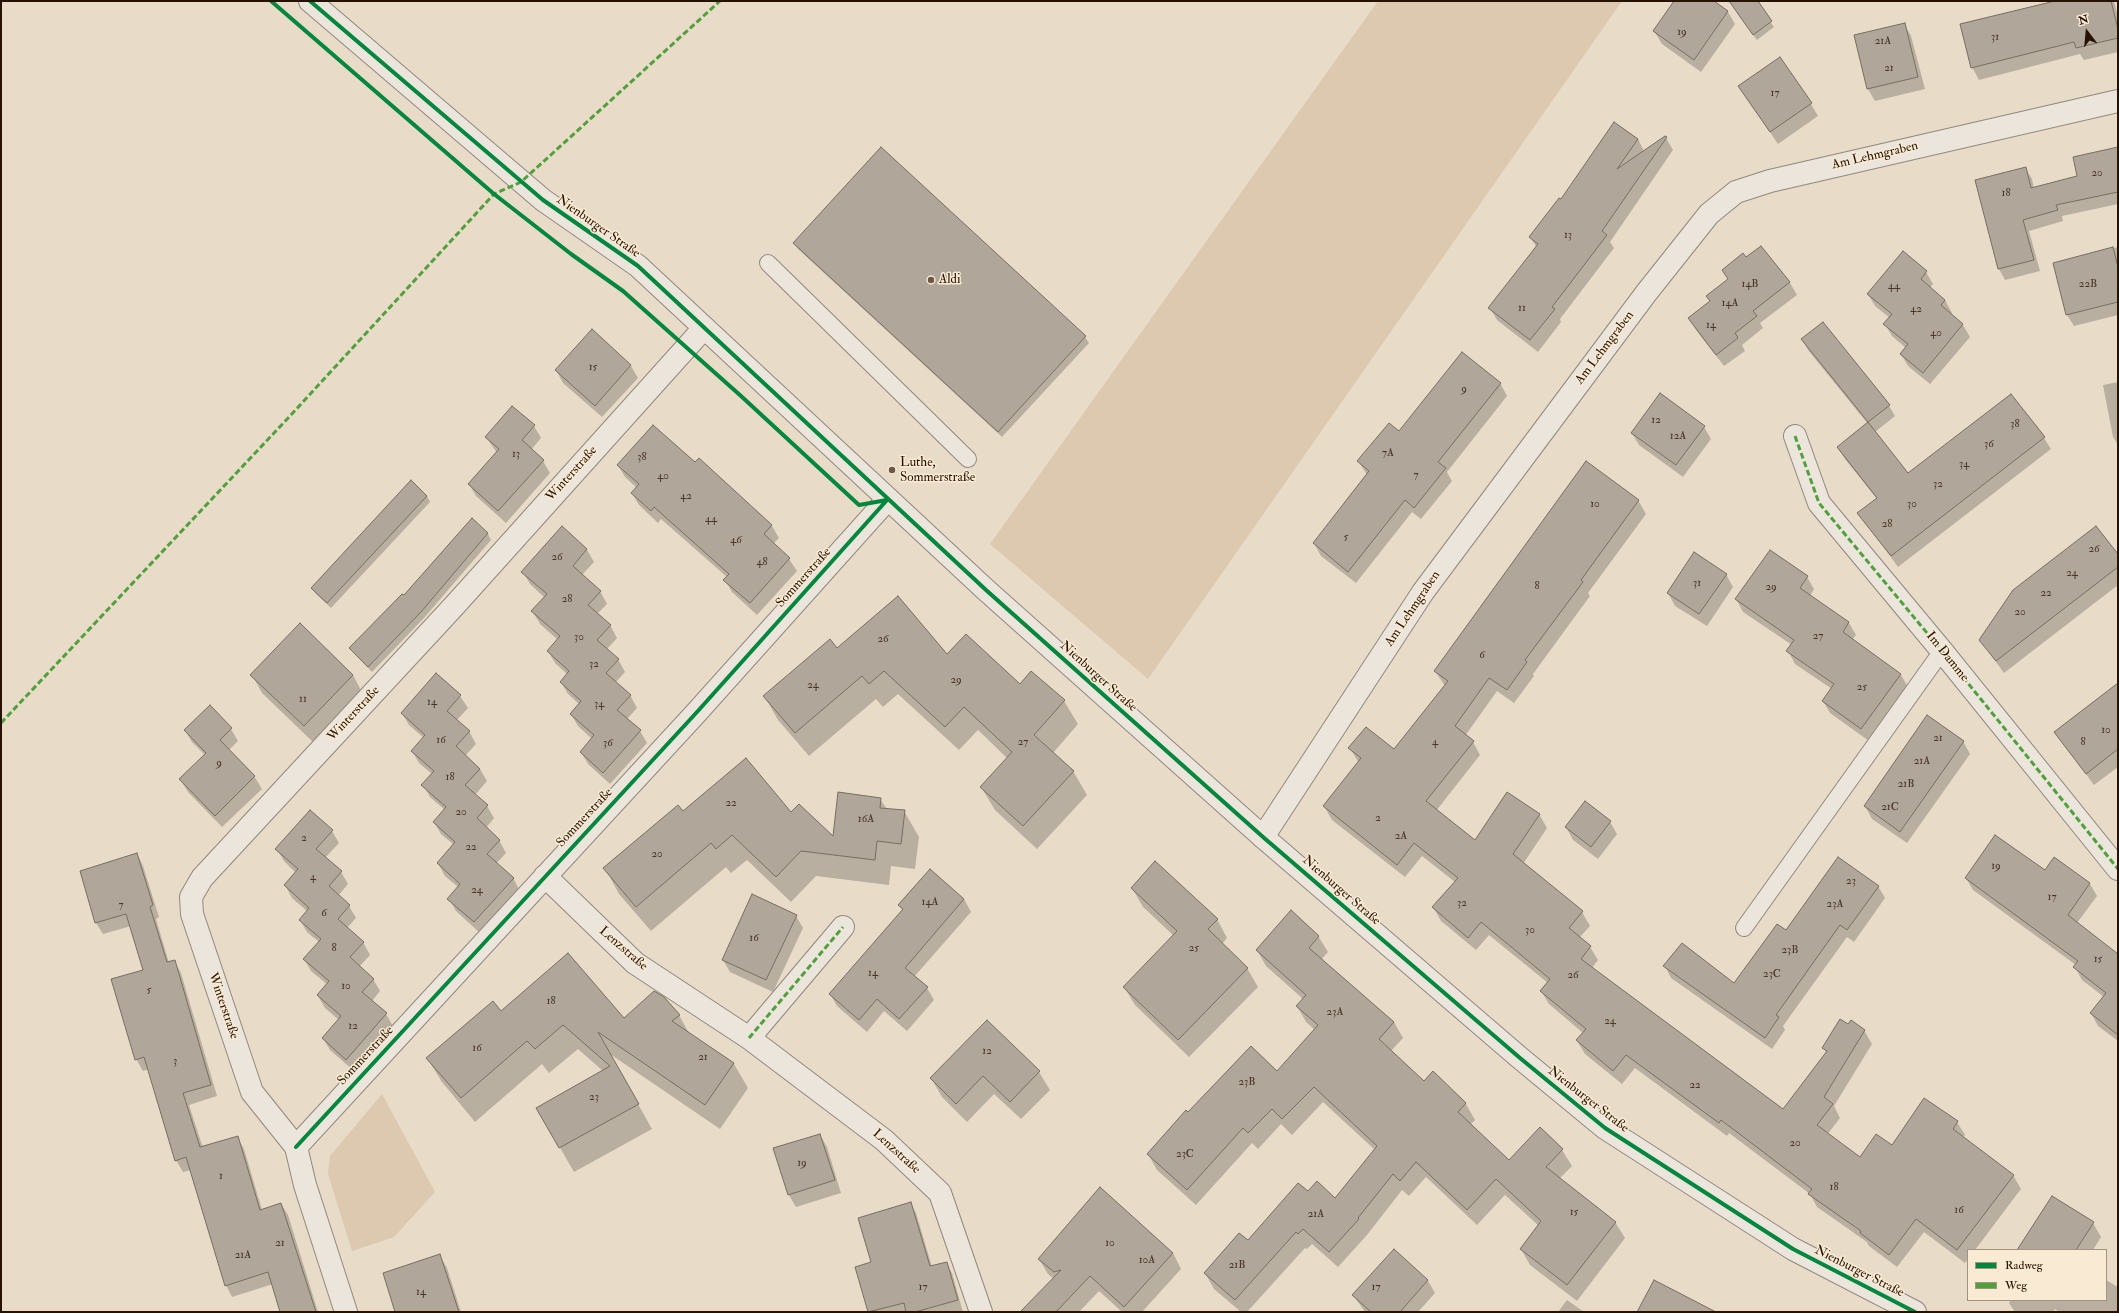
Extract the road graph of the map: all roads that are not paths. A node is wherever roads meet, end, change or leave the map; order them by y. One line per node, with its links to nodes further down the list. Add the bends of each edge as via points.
1 (310, 1): 4 (street, Nienburger Straße, via 543,200 638,266)
2 (2118, 101): 9 (street, Am Lehmgraben, via 1770,181 1736,192 1708,214 1423,592)
3 (768, 263): 6 (lane)
4 (704, 328): 7 (street, Nienburger Straße); 15 (street, Winterstraße, via 449,611 202,878 191,897 192,914 252,1092)
5 (1795, 436): 8 (street, Im Damme, via 1818,503)
6 (968, 459)
7 (887, 500): 9 (street, Nienburger Straße); 11 (street, Sommerstraße, via 697,712)
8 (1942, 651): 10 (street, Im Damme); 13 (lane)
9 (1263, 837): 18 (street, Nienburger Straße, via 1605,1128 1793,1249)
10 (2118, 869)
11 (545, 876): 14 (street, Lenzstraße, via 635,963); 15 (street, Sommerstraße)
12 (843, 927): 14 (street)
13 (1744, 928)
14 (749, 1038): 17 (street, Lenzstraße, via 884,1140 940,1193)
15 (296, 1147): 16 (street, via 305,1185)
16 (346, 1312)
17 (981, 1312)
18 (1914, 1312)

